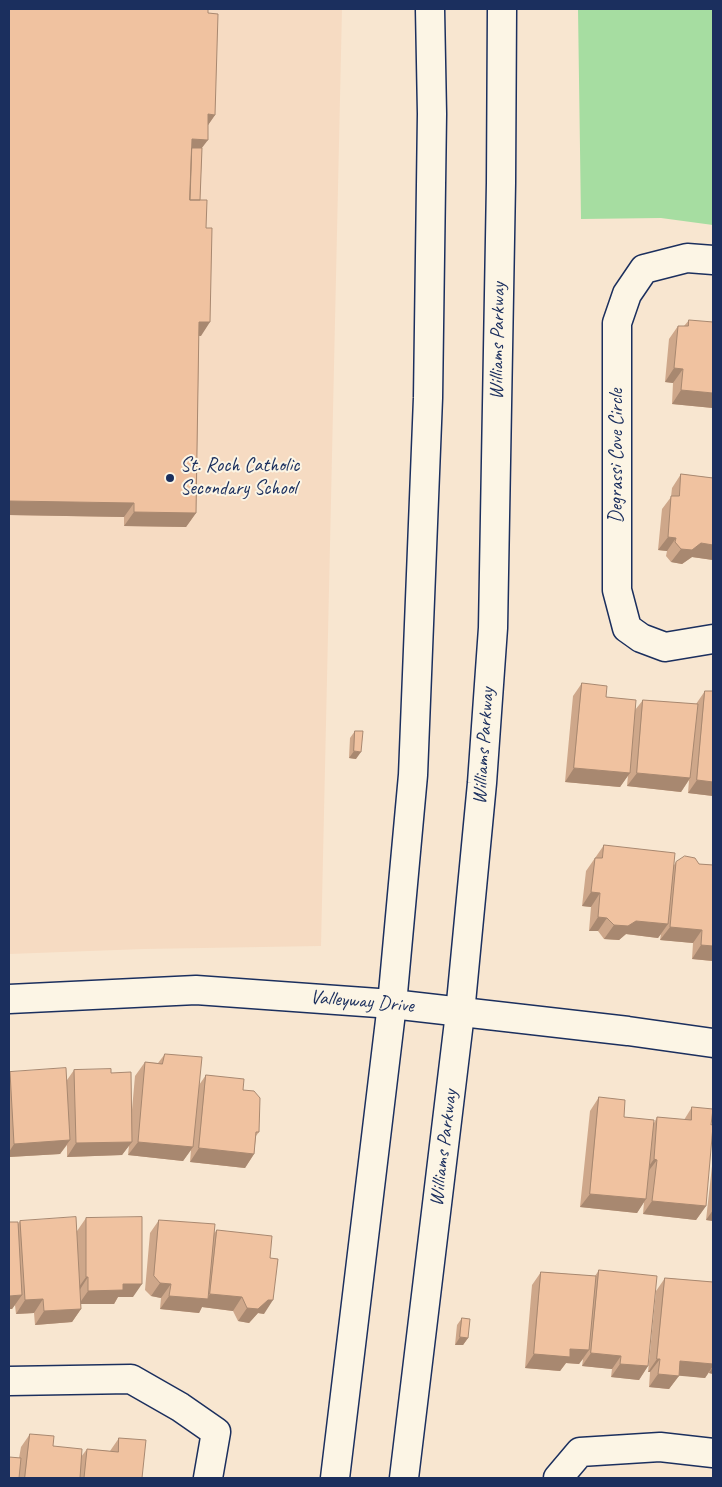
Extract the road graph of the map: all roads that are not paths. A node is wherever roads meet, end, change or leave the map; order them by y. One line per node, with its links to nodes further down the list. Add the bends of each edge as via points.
1 (430, 9): 6 (main road, via 432,114 428,398 419,670)
2 (502, 9): 7 (main road, Williams Parkway, via 493,628)
3 (713, 260): 4 (main road, Degrassi Cove Circle, via 687,258 644,269 628,294 616,323 618,590 627,628 641,638 665,647)
4 (713, 639)
5 (9, 999): 6 (main road, Valleyway Drive, via 196,990)
6 (392, 1004): 7 (main road, Valleyway Drive); 12 (main road)
7 (460, 1013): 8 (main road, Valleyway Drive); 13 (main road, Williams Parkway)
8 (713, 1043)
9 (9, 1381): 11 (main road, via 131,1379 216,1432)
10 (713, 1453): 14 (main road, via 660,1447 580,1452)
11 (208, 1478)
12 (335, 1478)
13 (404, 1478)
14 (558, 1478)

